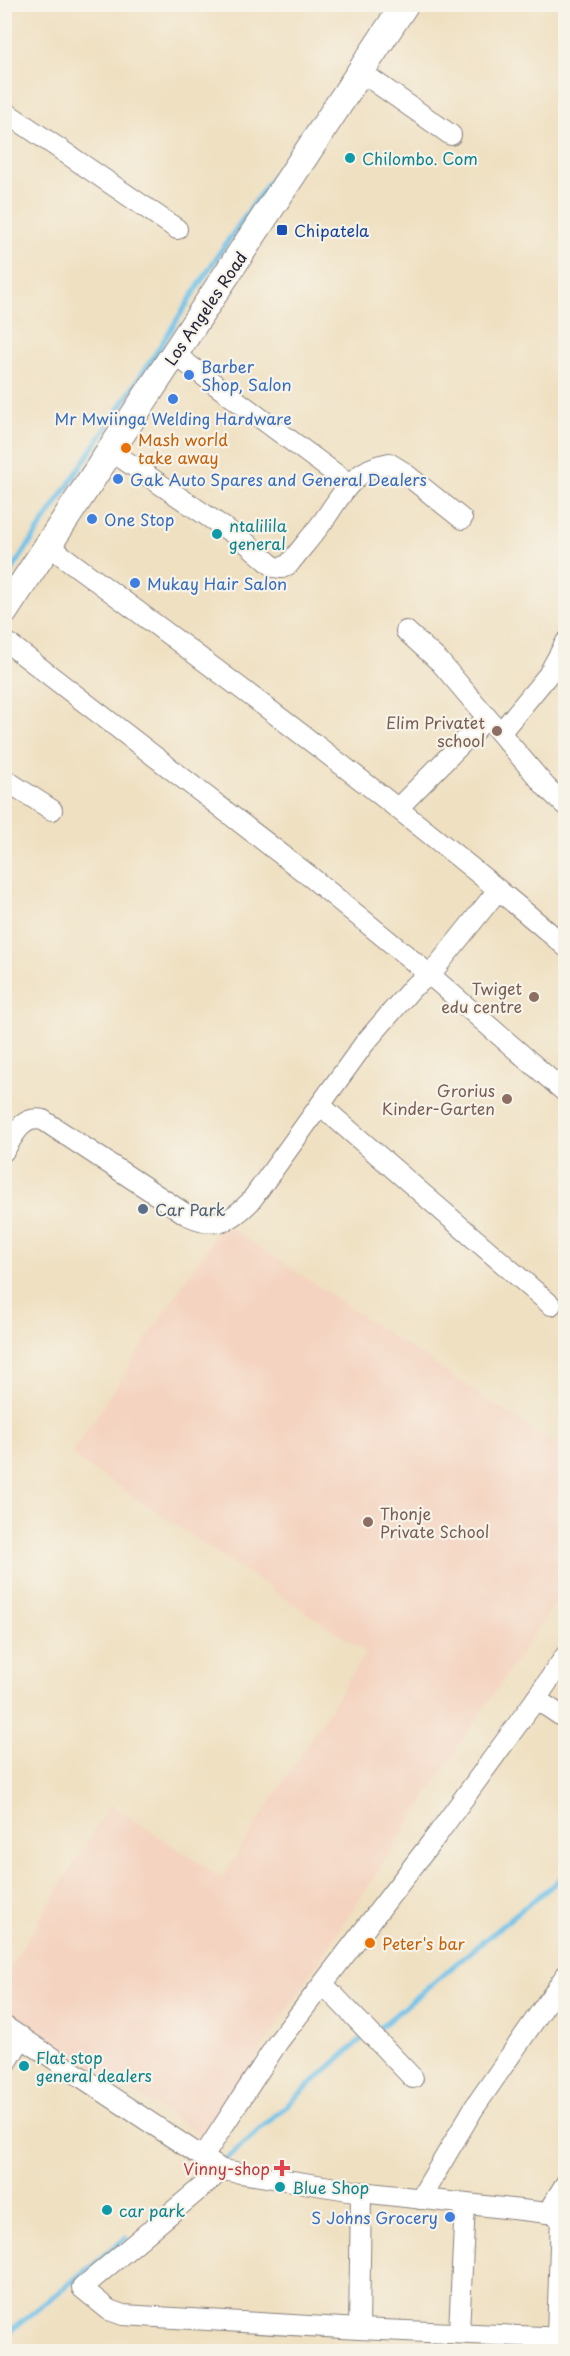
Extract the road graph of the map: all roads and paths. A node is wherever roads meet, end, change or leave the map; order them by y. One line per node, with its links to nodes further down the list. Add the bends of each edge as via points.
1 (405, 4): 2 (main road, Los Angeles Road)
2 (361, 72): 4 (street); 6 (main road, Los Angeles Road)
3 (4, 111): 5 (street)
4 (451, 135)
5 (177, 229)
6 (174, 354): 7 (main road, Los Angeles Road); 8 (street)
7 (111, 451): 8 (street, via 244,541 274,567 289,564); 10 (main road, Los Angeles Road)
8 (348, 483): 9 (street, via 375,465 389,463)
9 (462, 519)
10 (49, 546): 11 (main road, Los Angeles Road); 20 (street)
11 (4, 612)
12 (406, 631): 16 (street, via 440,662)
13 (4, 640): 24 (street, via 312,878)
14 (566, 642): 15 (street)
15 (561, 666): 17 (street)
16 (487, 718): 17 (street); 20 (street)
17 (501, 732): 19 (street)
18 (4, 779): 21 (street)
19 (566, 806)
20 (398, 808): 22 (street)
21 (52, 810)
22 (498, 890): 23 (street); 24 (street)
23 (566, 947)
24 (430, 975): 25 (street); 26 (street, via 395,1007)
25 (566, 1093)
26 (320, 1105): 27 (street, via 250,1202 237,1215 214,1224 187,1215 43,1120 27,1120); 28 (street)
27 (4, 1151)
28 (551, 1305)
29 (566, 1655): 30 (street)
30 (536, 1700): 31 (street); 33 (street)
31 (566, 1719)
32 (566, 1975): 42 (street, via 474,2108)
33 (323, 1984): 37 (street); 38 (street, via 272,2050)
34 (4, 2025): 35 (street)
35 (22, 2037): 36 (street); 38 (street)
36 (4, 2067)
37 (413, 2078)
38 (203, 2157): 39 (street)
39 (222, 2170): 41 (street); 45 (street, via 82,2288 110,2310 123,2314)
40 (566, 2183): 44 (street)
41 (361, 2192): 42 (street); 45 (street)
42 (420, 2199): 43 (street)
43 (465, 2204): 44 (street); 46 (street)
44 (558, 2214): 47 (street)
45 (358, 2329): 46 (street)
46 (459, 2332): 47 (street)
47 (561, 2338)

